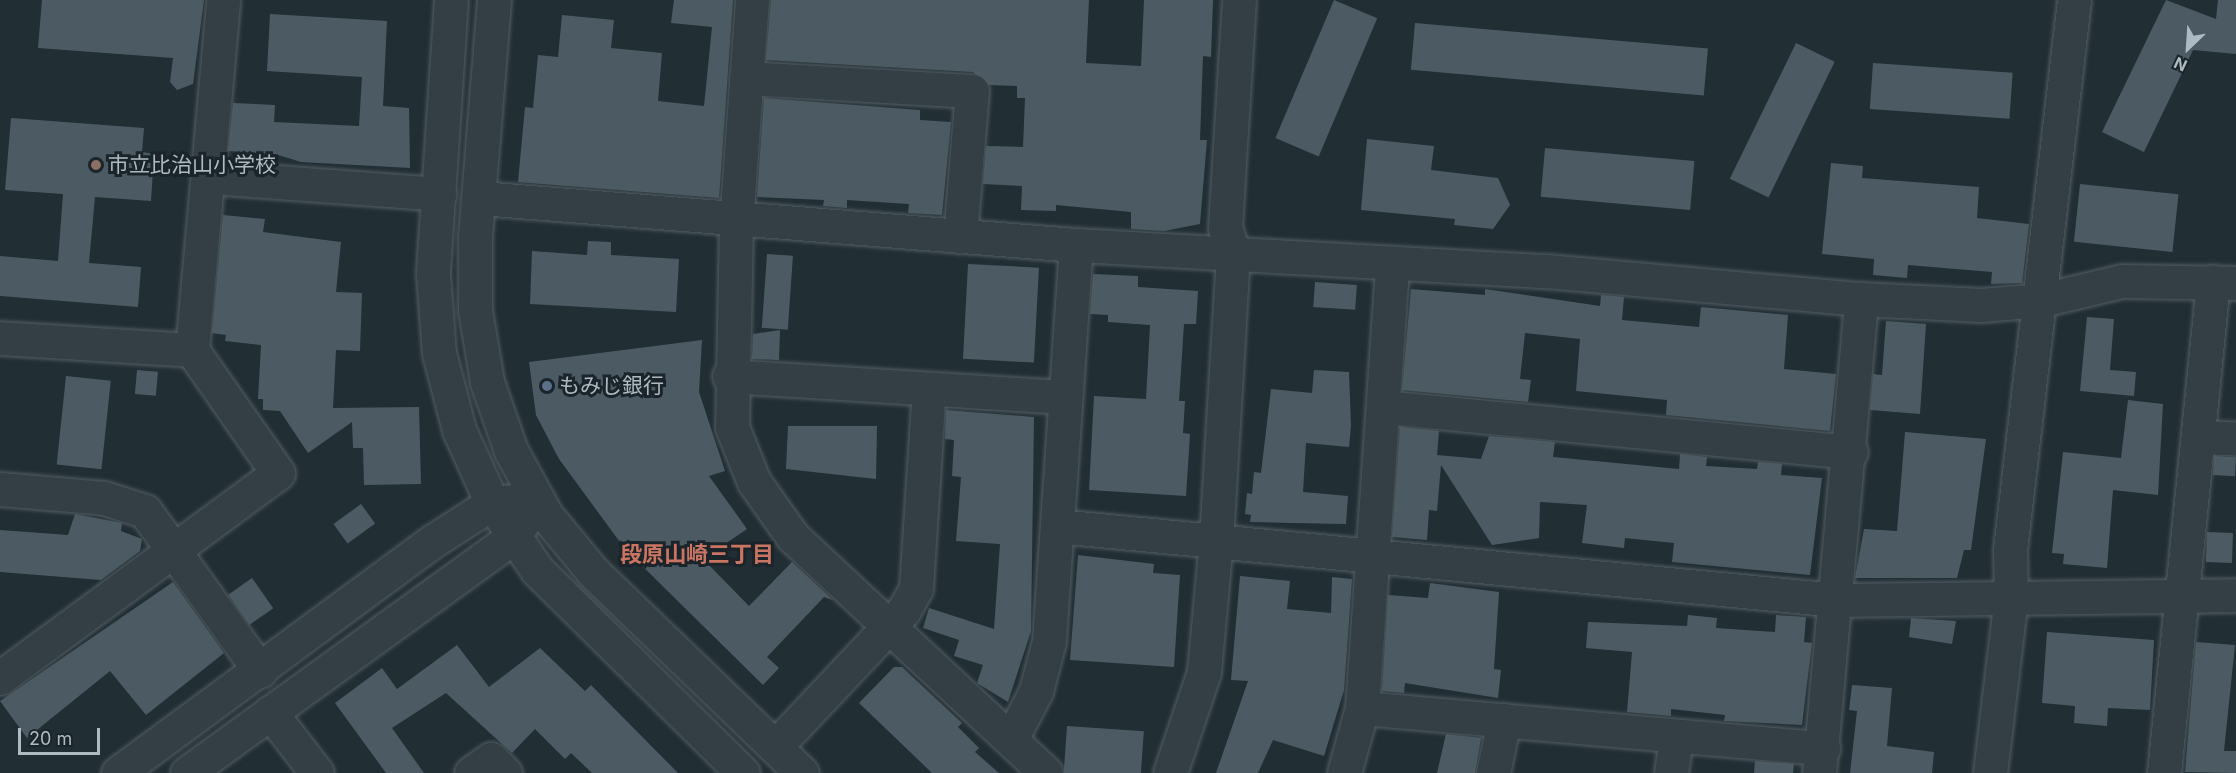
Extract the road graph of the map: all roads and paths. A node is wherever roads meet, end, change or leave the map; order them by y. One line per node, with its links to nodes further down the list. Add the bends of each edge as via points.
1 (223, 0): 8 (street)
2 (451, 0): 9 (street)
3 (494, 0): 10 (street)
4 (752, 0): 7 (street)
5 (1239, 0): 14 (street, via 1225,228)
6 (2074, 0): 18 (street)
7 (746, 78): 11 (street); 12 (street, via 972,91)
8 (209, 177): 9 (street); 20 (street)
9 (439, 194): 30 (street, via 433,274 439,353 459,430)
10 (480, 198): 11 (street); 29 (street, via 474,274 480,346 498,417)
11 (736, 222): 12 (street); 21 (street)
12 (960, 237): 13 (street)
13 (1076, 245): 14 (street); 23 (street)
14 (1233, 252): 15 (street); 33 (street)
15 (1392, 263): 17 (street); 24 (street)
16 (2224, 282): 18 (street, via 2122,281); 25 (street)
17 (1861, 299): 18 (street, via 1981,304); 27 (street)
18 (2042, 300): 38 (street, via 2010,550)
19 (0, 338): 20 (street)
20 (192, 350): 34 (street, via 278,473)
21 (729, 376): 22 (street); 40 (street, via 732,427 753,482 793,537)
22 (929, 388): 23 (street); 40 (street, via 916,588)
23 (1063, 397): 31 (street)
24 (1384, 407): 27 (street); 35 (street)
25 (2198, 437): 26 (street); 37 (street)
26 (2236, 438)
27 (1851, 452): 39 (street)
28 (0, 489): 34 (street, via 124,502 145,511)
29 (537, 499): 30 (street); 32 (street); 48 (street, via 592,572)
30 (492, 503): 32 (street); 41 (street, via 433,541)
31 (1057, 526): 33 (street); 47 (street, via 1049,641 1036,691)
32 (513, 537): 44 (street); 50 (street, via 563,599)
33 (1216, 540): 35 (street); 58 (street, via 1204,672)
34 (176, 550): 41 (street); 42 (street)
35 (1376, 556): 39 (street); 43 (street)
36 (2236, 595): 37 (street)
37 (2182, 596): 38 (street); 63 (street)
38 (2011, 597): 39 (street); 62 (street)
39 (1837, 600): 49 (street)
40 (891, 624): 47 (street); 48 (street)
41 (260, 671): 51 (street)
42 (0, 678)
43 (1362, 708): 45 (street); 59 (street)
44 (270, 712): 52 (street); 53 (street)
45 (1504, 720): 46 (street); 60 (street)
46 (1676, 736): 49 (street); 61 (street)
47 (1011, 739): 57 (street)
48 (774, 747): 56 (street)
49 (1821, 760)
50 (736, 771)
51 (118, 773)
52 (186, 773)
53 (317, 773)
54 (471, 773): 55 (street, via 491,759)
55 (505, 773)
56 (802, 773)
57 (1046, 773)
58 (1170, 773)
59 (1344, 773)
60 (1493, 773)
61 (1671, 773)
62 (1990, 773)
63 (2164, 773)

